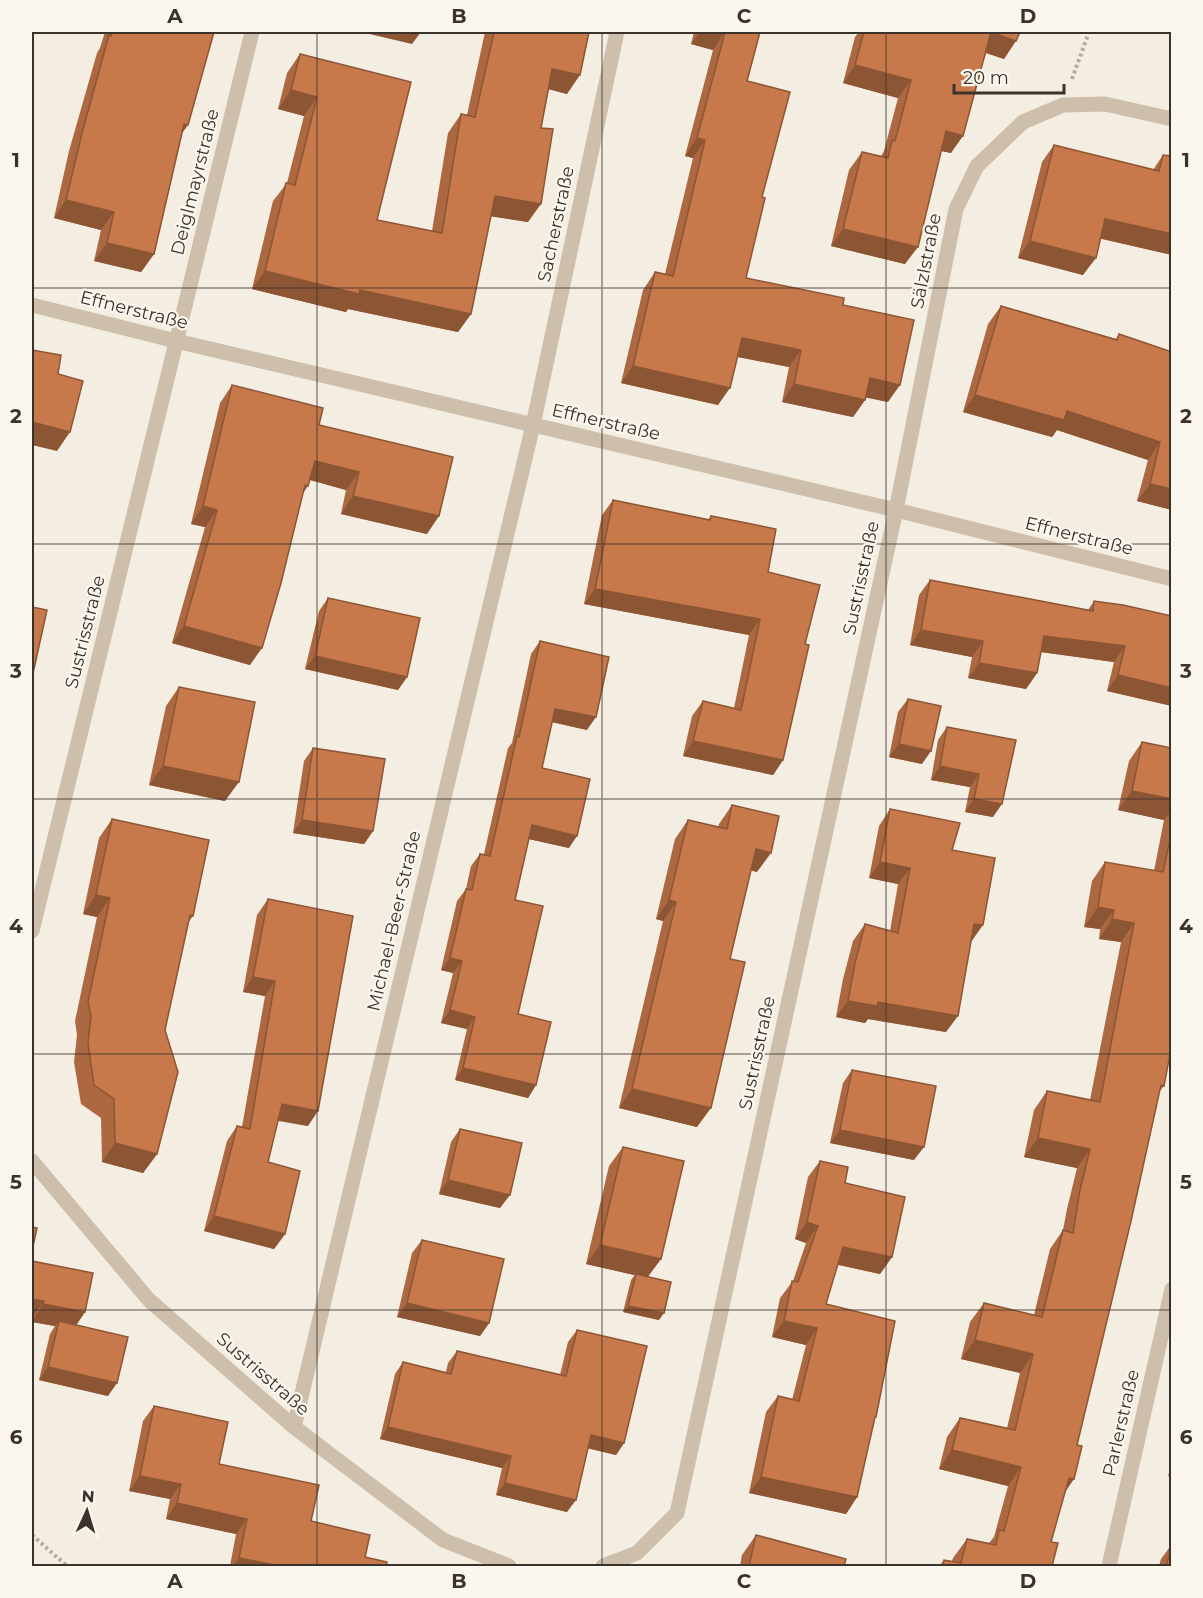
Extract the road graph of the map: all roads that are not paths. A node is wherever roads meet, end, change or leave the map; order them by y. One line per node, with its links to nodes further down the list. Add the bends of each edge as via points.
1 (252, 32): 5 (street, Deiglmayrstraße)
2 (617, 32): 6 (street, Sacherstraße)
3 (1172, 119): 7 (street, Sälzlstraße, via 1105,104 1063,105 1023,122 977,166 956,209)
4 (32, 305): 5 (street, Effnerstraße)
5 (176, 341): 6 (street, Effnerstraße); 9 (street, Sustrisstraße)
6 (533, 425): 7 (street, Effnerstraße); 12 (street, Michael-Beer-Straße)
7 (896, 510): 8 (street, Effnerstraße); 14 (street, Sustrisstraße, via 677,1513 637,1553)
8 (1172, 579)
9 (32, 931)
10 (32, 1161): 12 (street, Sustrisstraße, via 149,1300)
11 (1172, 1289): 15 (street, Parlerstraße)
12 (294, 1427): 13 (street, Sustrisstraße, via 443,1540)
13 (509, 1566)
14 (603, 1566)
15 (1109, 1566)

